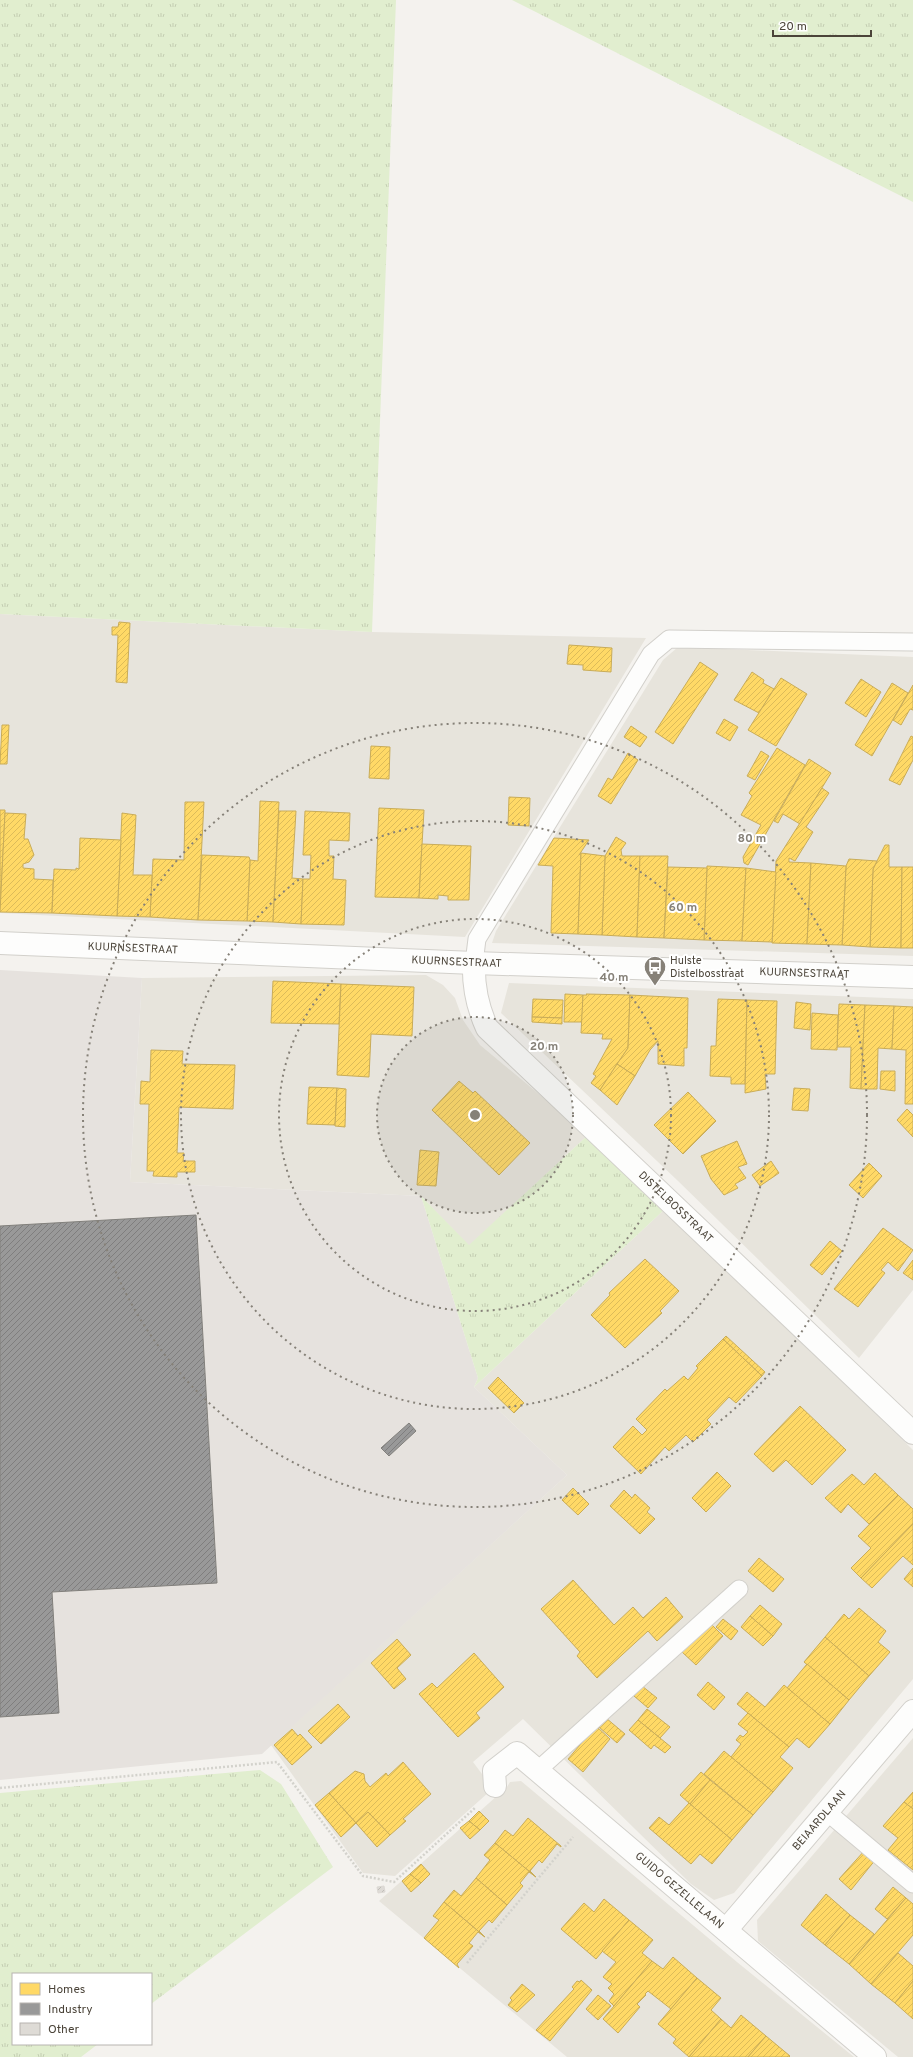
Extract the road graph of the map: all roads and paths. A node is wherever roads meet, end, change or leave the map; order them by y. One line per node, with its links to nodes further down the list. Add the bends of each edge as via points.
1 (913, 642): 3 (lane, via 669,639 651,654 477,939)
2 (0, 943): 3 (street, KUURNSESTRAAT)
3 (474, 963): 4 (street, KUURNSESTRAAT); 5 (street, DISTELBOSSTRAAT, via 473,983 478,1007 487,1028)
4 (913, 977)
5 (913, 1433)
6 (739, 1589): 8 (lane)
7 (913, 1711): 11 (street, BEIAARDLAAN)
8 (538, 1770): 9 (street, GUIDO GEZELLELAAN, via 516,1753 494,1771); 12 (street, GUIDO GEZELLELAAN)
9 (495, 1786): 10 (path, via 490,1794 394,1882 363,1876 277,1762)
10 (0, 1788)
11 (827, 1812): 13 (lane); 14 (street, BEIAARDLAAN)
12 (591, 1815): 14 (street, GUIDO GEZELLELAAN); 15 (path)
13 (913, 1884)
14 (726, 1930): 16 (street, GUIDO GEZELLELAAN)
15 (467, 1963)
16 (875, 2057)

